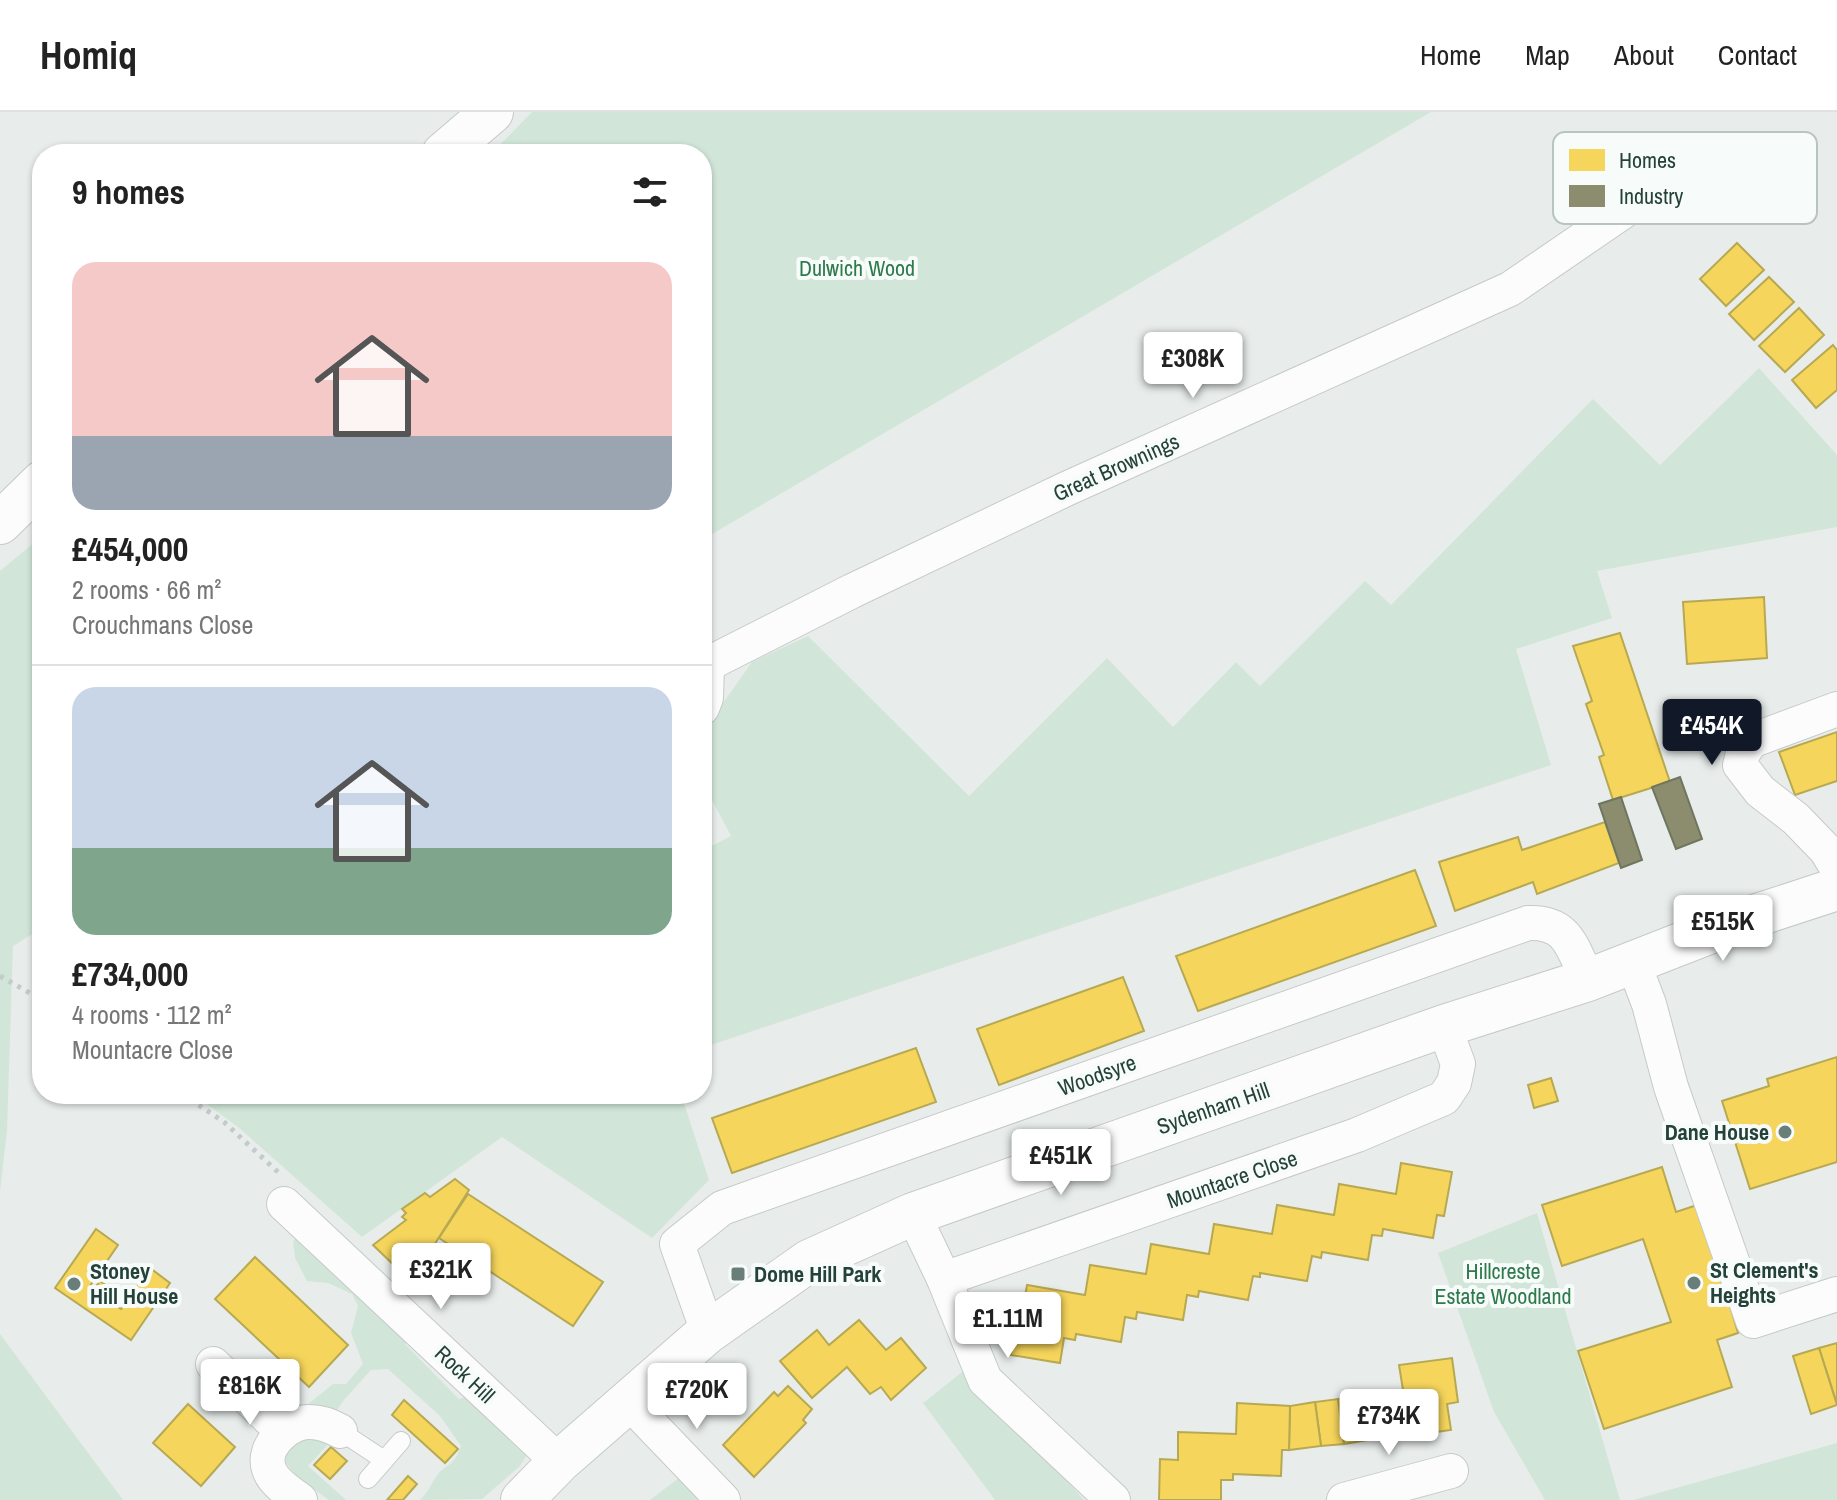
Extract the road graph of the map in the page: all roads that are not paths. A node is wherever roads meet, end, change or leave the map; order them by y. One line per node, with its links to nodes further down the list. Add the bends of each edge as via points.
1 (492, 112): 2 (street)
2 (455, 144)
3 (1605, 224): 6 (street, Great Brownings, via 1510,289 1066,489)
4 (32, 492): 5 (street)
5 (0, 523)
6 (712, 662)
7 (1837, 709): 8 (street, via 1751,741 1740,765 1760,791 1826,850)
8 (1837, 868)
9 (1837, 889): 10 (street, Sydenham Hill)
10 (1633, 962): 11 (street, Sydenham Hill); 16 (street, via 1753,1321)
11 (1588, 980): 12 (street, Sydenham Hill); 17 (street, Woodsyre, via 1557,926 1528,923 722,1208 677,1244)
12 (1444, 1026): 14 (street, Sydenham Hill); 15 (street, Mountacre Close, via 1458,1064 1444,1098 1357,1135)
13 (284, 1204): 24 (street, Rock Hill)
14 (913, 1214): 15 (street); 17 (street, Sydenham Hill, via 809,1261)
15 (944, 1279): 31 (street, via 985,1380)
16 (1837, 1294)
17 (708, 1332): 19 (street, Sydenham Hill)
18 (213, 1364): 21 (street)
19 (629, 1402): 24 (street, Sydenham Hill); 30 (street)
20 (340, 1431): 21 (street, via 307,1421); 23 (lane)
21 (283, 1432): 28 (street, via 268,1456 268,1467)
22 (401, 1441): 23 (lane)
23 (384, 1460): 26 (lane)
24 (559, 1462): 29 (street, Sydenham Hill)
25 (1451, 1471): 27 (street)
26 (368, 1479)
27 (1353, 1498)
28 (300, 1500)
29 (522, 1500)
30 (723, 1500)
31 (1113, 1500)

